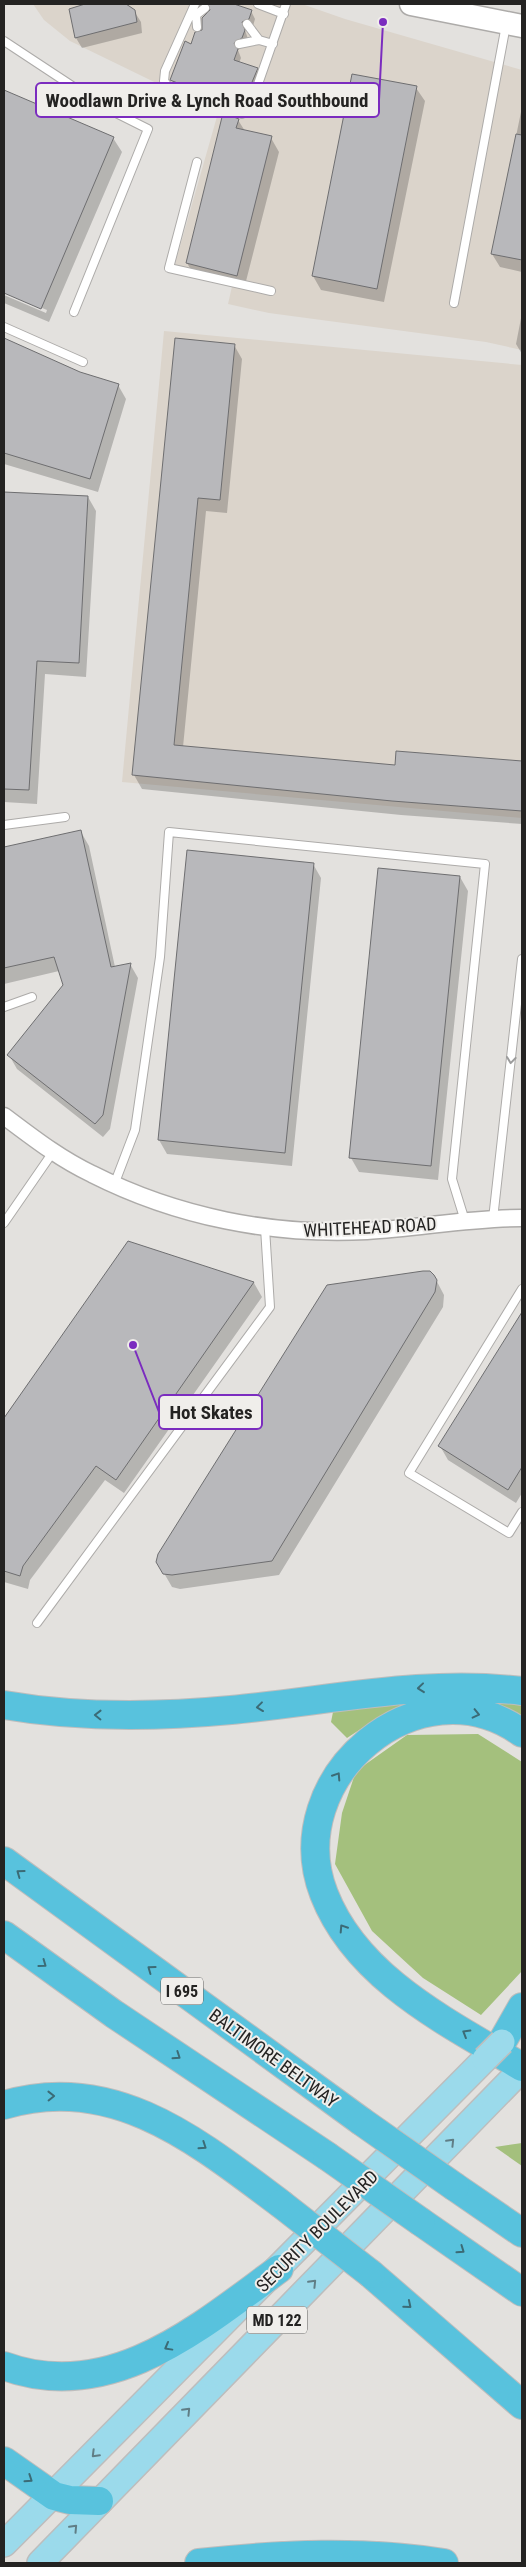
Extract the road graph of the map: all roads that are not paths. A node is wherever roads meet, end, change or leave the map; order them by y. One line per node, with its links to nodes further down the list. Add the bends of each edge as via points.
1 (195, 4): 6 (lane)
2 (258, 4): 7 (lane)
3 (286, 4): 7 (lane)
4 (411, 4): 9 (main road)
5 (204, 8): 6 (lane)
6 (193, 14): 10 (lane); 14 (lane, via 165,71 164,81 170,90 242,114 249,110)
7 (284, 14): 14 (lane)
8 (247, 24): 11 (lane)
9 (514, 24): 17 (lane)
10 (197, 27)
11 (259, 40): 13 (lane); 14 (lane)
12 (4, 41): 18 (lane, via 104,107 148,128)
13 (240, 44)
14 (273, 44)
15 (197, 162): 16 (lane, via 169,268)
16 (271, 291)
17 (454, 303)
18 (74, 312)
19 (4, 327): 20 (lane)
20 (83, 362)
21 (65, 817): 22 (lane)
22 (4, 825)
23 (522, 960): 30 (lane, one-way to 30)
24 (32, 997): 25 (lane)
25 (4, 1007)
26 (4, 1116): 27 (street, WHITEHEAD ROAD)
27 (53, 1152): 28 (street, WHITEHEAD ROAD); 31 (lane)
28 (114, 1185): 32 (lane, via 135,1130 160,957 169,832 485,864 452,1179); 33 (street, WHITEHEAD ROAD, via 184,1210)
29 (522, 1218): 30 (street, WHITEHEAD ROAD)
30 (492, 1219): 32 (street, WHITEHEAD ROAD)
31 (4, 1222)
32 (465, 1222): 33 (street, WHITEHEAD ROAD, via 368,1231 312,1232)
33 (265, 1228): 36 (lane, via 270,1307)
34 (522, 1289): 35 (lane, via 409,1473 509,1533)
35 (522, 1512)
36 (37, 1623)
37 (522, 1691): 38 (highway, one-way to 38, via 485,1686 442,1686 161,1715 85,1715)
38 (4, 1705)
39 (522, 1733): 45 (highway, one-way to 39, via 401,1991 359,1950 324,1894 317,1866 316,1836 321,1809 343,1766 380,1732 405,1719 433,1712 463,1711 490,1717)
40 (4, 1861): 47 (highway, BALTIMORE BELTWAY / I 695, one-way to 40, bridge, via 361,2121)
41 (4, 1935): 49 (highway, one-way to 49, bridge, via 114,2014)
42 (522, 2007): 44 (highway)
43 (522, 2022): 44 (main road, SECURITY BOULEVARD / MD 122)
44 (493, 2050): 48 (main road, SECURITY BOULEVARD / MD 122)
45 (520, 2071): 55 (main road, SECURITY BOULEVARD / MD 122, one-way to 45)
46 (4, 2105): 52 (highway, one-way to 52, bridge, via 50,2096 80,2097 137,2111 202,2145 371,2274)
47 (516, 2228)
48 (279, 2268): 51 (highway, one-way to 51, via 193,2332 156,2354 117,2368 48,2376); 54 (main road, SECURITY BOULEVARD / MD 122, one-way to 54)
49 (512, 2284): 50 (highway)
50 (522, 2296)
51 (4, 2366)
52 (522, 2405)
53 (4, 2462): 54 (highway, one-way to 54)
54 (54, 2496): 55 (highway); 56 (main road, SECURITY BOULEVARD / MD 122); 57 (main road, via 53,2515)
55 (99, 2501): 58 (main road, SECURITY BOULEVARD / MD 122, one-way to 55)
56 (4, 2544)
57 (7, 2563)
58 (40, 2563)
59 (199, 2563): 60 (highway, via 327,2554 415,2558)
60 (444, 2563)

